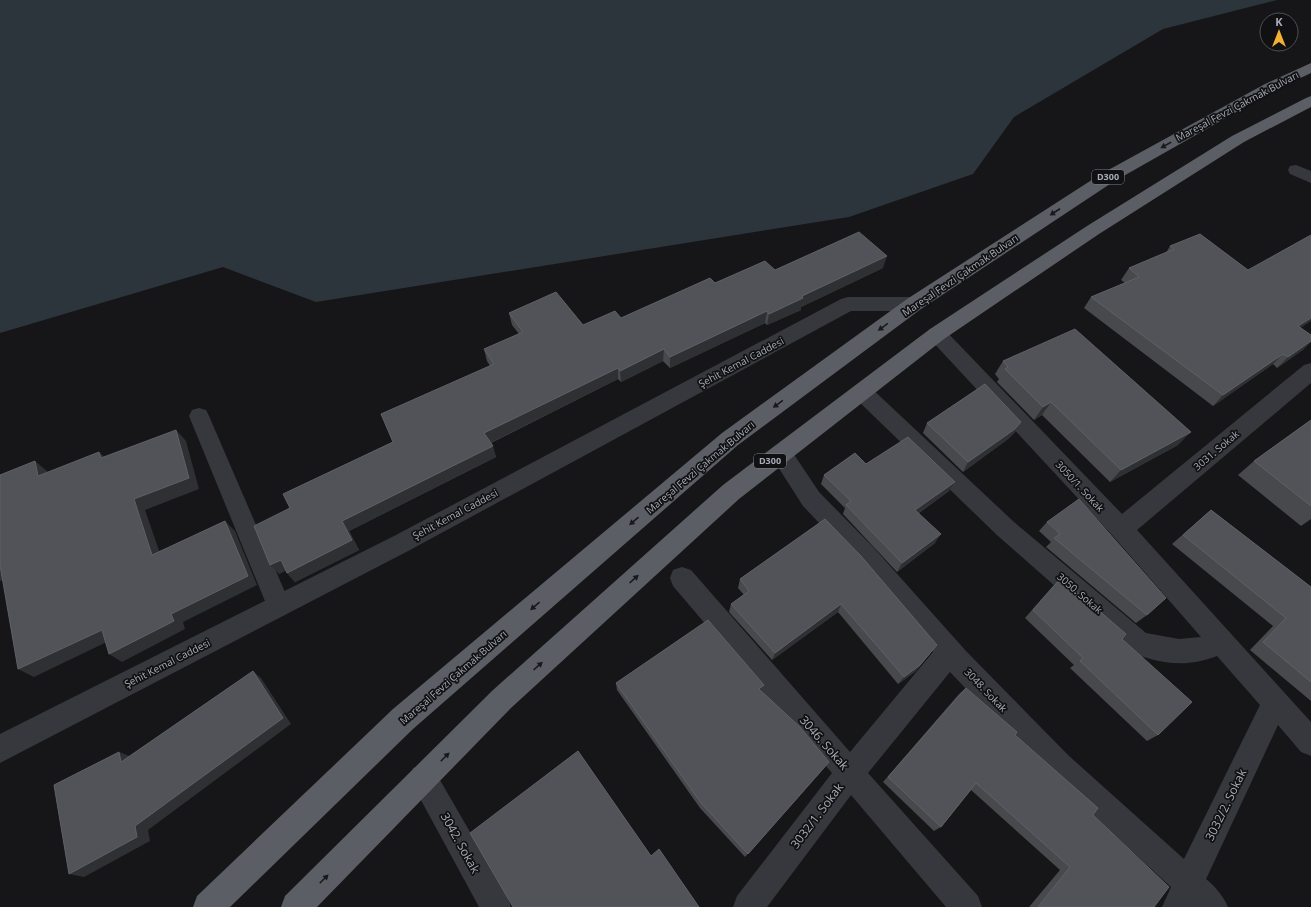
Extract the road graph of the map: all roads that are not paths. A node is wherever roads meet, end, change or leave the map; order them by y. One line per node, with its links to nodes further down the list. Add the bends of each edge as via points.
1 (1311, 67): 5 (highway, Mareşal Fevzi Çakmak Bulvarı / D300, one-way to 5, via 1270,87 1107,178)
2 (1311, 101): 6 (highway, D300, via 1238,139 1093,230)
3 (1296, 170): 4 (street)
4 (1311, 178)
5 (914, 304): 13 (street, Şehit Kemal Caddesi, via 848,304); 22 (highway, Mareşal Fevzi Çakmak Bulvarı / D300, one-way to 22, via 730,439 403,719)
6 (937, 334): 8 (highway, D300); 11 (street, 3050/1. Sokak)
7 (1311, 371): 11 (street, 3031. Sokak)
8 (862, 392): 10 (highway, D300); 14 (street, 3050. Sokak, via 1006,529 1139,643 1177,651 1202,649)
9 (199, 416): 13 (lane)
10 (781, 453): 15 (street, 3048. Sokak, via 812,499); 20 (highway, D300, one-way to 10, via 502,699 731,492)
11 (1121, 529): 14 (street, 3050/1. Sokak)
12 (682, 578): 19 (street, 3046. Sokak)
13 (279, 606): 18 (street, Şehit Kemal Caddesi)
14 (1220, 641): 16 (street)
15 (950, 652): 19 (street, 3032/1. Sokak); 21 (street, 3048. Sokak)
16 (1275, 703): 17 (street); 21 (street, 3032/2. Sokak)
17 (1311, 742)
18 (0, 749)
19 (850, 773): 25 (street, 3032/1. Sokak); 26 (street, 3046. Sokak)
20 (423, 778): 23 (highway, D300, one-way to 20); 24 (street, 3042. Sokak)
21 (1183, 895): 27 (lane, 3048. Sokak)
22 (208, 907)
23 (296, 907)
24 (496, 907)
25 (748, 907)
26 (967, 907)
27 (1213, 907)

